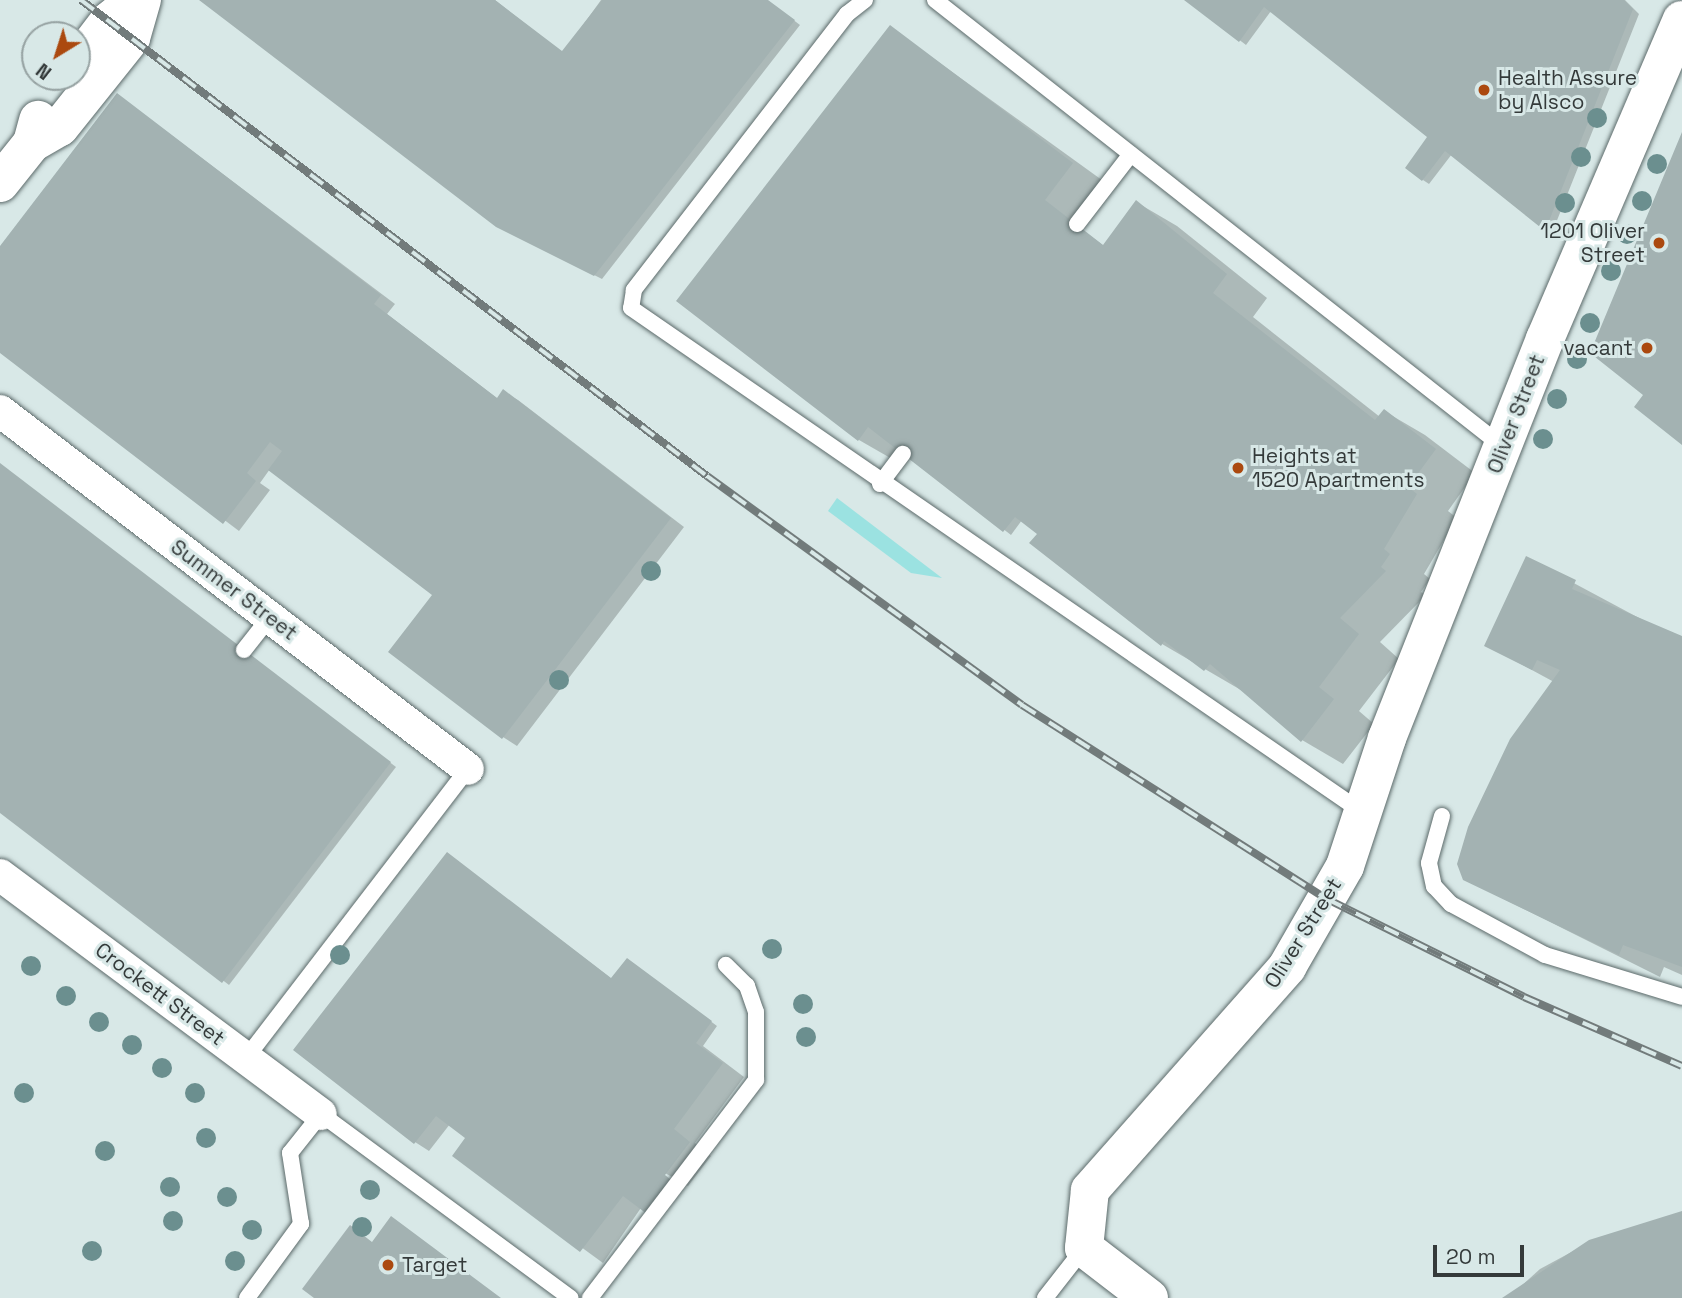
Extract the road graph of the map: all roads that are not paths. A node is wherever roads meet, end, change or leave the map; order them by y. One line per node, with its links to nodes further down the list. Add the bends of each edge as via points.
1 (135, 0): 7 (street, via 108,21)
2 (142, 0): 10 (street, via 131,38 60,127)
3 (866, 0): 17 (lane, via 847,14 643,279 631,308)
4 (935, 0): 11 (lane)
5 (1670, 0): 9 (street, Oliver Street, via 1643,64)
6 (1682, 20): 9 (street, Oliver Street)
7 (91, 44)
8 (57, 91): 10 (street, via 40,114)
9 (1646, 92): 15 (street, Oliver Street)
10 (32, 143): 12 (street)
11 (1131, 154): 13 (lane); 15 (lane)
12 (0, 183)
13 (1077, 225)
14 (0, 411): 18 (street, Summer Street)
15 (1502, 446): 21 (street, Oliver Street, via 1387,738 1363,766)
16 (903, 454): 17 (lane)
17 (880, 484): 21 (lane)
18 (270, 617): 19 (lane); 20 (street, Summer Street)
19 (244, 650)
20 (468, 769): 26 (lane)
21 (1356, 808): 28 (street, Oliver Street, via 1293,922 1234,1004 1223,1033 1090,1190)
22 (1442, 816): 25 (lane, via 1429,863 1434,886 1451,904 1545,955)
23 (0, 875): 26 (street, Crockett Street)
24 (726, 965): 31 (lane, via 747,986 756,1012 756,1080)
25 (1682, 997)
26 (246, 1058): 27 (street, Crockett Street)
27 (321, 1114): 29 (lane, via 290,1153 300,1224); 30 (lane)
28 (1084, 1248): 32 (lane); 33 (street)
29 (247, 1298)
30 (571, 1298)
31 (590, 1298)
32 (1045, 1298)
33 (1149, 1298)

